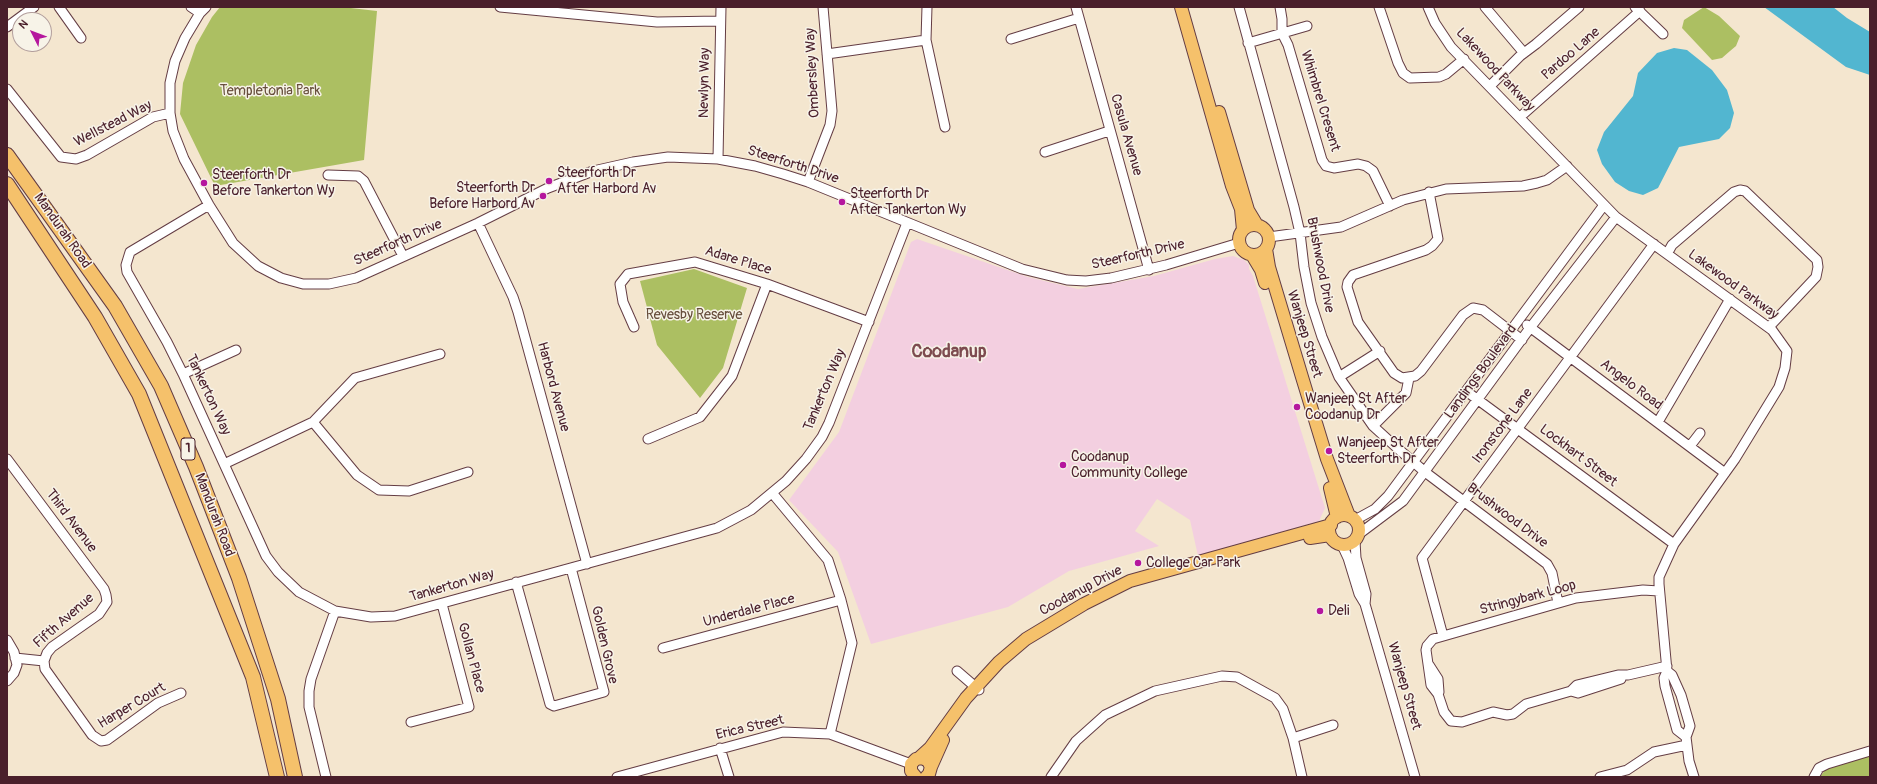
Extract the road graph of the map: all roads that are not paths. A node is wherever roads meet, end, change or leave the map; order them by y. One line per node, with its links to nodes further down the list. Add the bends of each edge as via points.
1 (34, 7): 22 (street)
2 (59, 7): 25 (street)
3 (191, 7): 18 (street)
4 (500, 7): 20 (street, via 657,22)
5 (721, 7): 20 (street, Newlyn Way)
6 (822, 7): 30 (street, Ombersley Way)
7 (927, 7): 27 (street)
8 (1076, 7): 19 (street, Casula Avenue)
9 (1180, 7): 53 (main road, via 1240,208)
10 (1189, 7): 52 (main road, via 1248,210)
11 (1239, 7): 28 (street, Brushwood Drive)
12 (1280, 7): 23 (street, Whimbrel Cresent)
13 (1378, 7): 31 (street, via 1403,74 1410,78 1439,76 1446,74)
14 (1485, 7): 29 (street)
15 (1579, 7): 29 (street)
16 (1430, 8): 31 (street, Lakewood Parkway, via 1435,23 1451,47)
17 (1638, 9): 24 (street, Pardoo Lane); 35 (street, Pardoo Lane)
18 (203, 10): 34 (street, Steerforth Drive, via 185,38 175,61 170,83)
19 (1079, 18): 26 (street); 37 (street, Casula Avenue)
20 (720, 21): 40 (street, Newlyn Way)
21 (1307, 26): 23 (street)
22 (7, 27)
23 (1282, 33): 28 (street); 48 (street, Whimbrel Cresent, via 1288,45 1322,160 1326,166 1334,168 1358,164 1366,166 1373,171)
24 (1663, 34)
25 (81, 38)
26 (1011, 39)
27 (926, 40): 30 (street); 36 (street)
28 (1248, 43): 54 (street, Brushwood Drive)
29 (1524, 53): 32 (street)
30 (827, 54): 43 (street, Ombersley Way, via 832,111 830,125)
31 (1464, 59): 32 (street, Lakewood Parkway)
32 (1490, 86): 35 (street, Lakewood Parkway)
33 (7, 89): 34 (street, Wellstead Way, via 61,157 76,159 87,155 153,117)
34 (170, 113): 46 (street, Steerforth Drive, via 177,143)
35 (1520, 117): 41 (street, Lakewood Parkway)
36 (945, 127)
37 (1110, 131): 38 (street); 62 (street, Casula Avenue)
38 (1045, 152)
39 (7, 155): 131 (highway, Mandurah Road / 1, via 115,306 161,386 196,467 238,578 278,699)
40 (718, 158): 43 (street, Steerforth Drive); 50 (street, Steerforth Drive, via 651,159 592,171 548,188)
41 (1567, 166): 45 (street, via 1547,180 1523,186 1463,187); 47 (street, Lakewood Parkway)
42 (328, 175): 61 (street, via 358,176 364,182)
43 (808, 182): 51 (street, Steerforth Drive)
44 (7, 184): 130 (highway, Mandurah Road / 1, via 95,317 139,394 253,677)
45 (1429, 192): 48 (street); 73 (street, via 1438,234 1436,242 1414,255 1358,272 1348,282 1358,322)
46 (209, 205): 61 (street, Steerforth Drive, via 233,243 249,259 270,273 303,284 329,284 356,278); 76 (street, Tankerton Way, via 134,249 130,252 126,265 131,279)
47 (1604, 205): 49 (street, Lakewood Parkway); 65 (street, Landings Boulevard)
48 (1390, 206): 54 (street, via 1341,227)
49 (1616, 217): 57 (street, Lakewood Parkway); 69 (street, Landings Boulevard)
50 (478, 223): 61 (street, Steerforth Drive); 100 (street, Harbord Avenue, via 518,312)
51 (907, 223): 62 (street, Steerforth Drive, via 1022,269 1067,280 1111,278); 66 (street, Tankerton Way)
52 (1257, 225): 53 (main road, via 1249,225); 55 (main road, via 1265,229)
53 (1243, 230): 56 (main road)
54 (1300, 233): 55 (street); 77 (street, Brushwood Drive, via 1311,303)
55 (1269, 236): 58 (main road)
56 (1239, 243): 60 (main road, via 1244,251); 62 (street, Steerforth Drive)
57 (1654, 244): 59 (street, Lakewood Parkway); 75 (street, Ironstone Lane)
58 (1266, 249): 60 (main road, via 1260,254); 96 (main road, Wanjeep Street, via 1269,267 1327,459)
59 (1667, 254): 64 (street, Lakewood Parkway); 68 (street, via 1672,245 1734,192 1745,191 1817,260 1816,277)
60 (1252, 255): 96 (main road, Wanjeep Street, via 1261,270)
61 (403, 256)
62 (1149, 270)
63 (767, 284): 66 (street, Adare Place); 67 (street, Adare Place, via 695,262 628,274 620,284 623,302); 86 (street, via 732,376 700,417)
64 (1730, 299): 68 (street, Lakewood Parkway); 82 (street)
65 (1519, 319): 69 (street, Angelo Road); 70 (street, Landings Boulevard)
66 (869, 322): 94 (street, Tankerton Way, via 822,437 806,459)
67 (634, 327)
68 (1769, 327): 93 (street, Lakewood Parkway, via 1787,351 1785,368 1779,387)
69 (1530, 328): 71 (street, Landings Boulevard); 75 (street, Angelo Road)
70 (1510, 331): 71 (street); 78 (street, via 1483,310 1468,310 1421,371); 79 (street, Landings Boulevard)
71 (1522, 340): 80 (street, Landings Boulevard)
72 (236, 350): 76 (street)
73 (1380, 351): 77 (street); 78 (street, via 1398,376)
74 (440, 354): 81 (street, via 355,378)
75 (1571, 358): 82 (street, Angelo Road); 84 (street, Ironstone Lane)
76 (183, 374): 90 (street, Tankerton Way)
77 (1339, 377): 83 (street, Brushwood Drive)
78 (1408, 378): 83 (street, via 1406,393)
79 (1466, 391): 80 (street, Lockhart Street); 89 (street, Landings Boulevard)
80 (1478, 400): 84 (street, Lockhart Street); 92 (street, Landings Boulevard)
81 (313, 422): 90 (street); 91 (street, via 357,475 378,490 409,491)
82 (1658, 422): 87 (street, Angelo Road)
83 (1373, 426): 89 (street, Brushwood Drive)
84 (1518, 429): 95 (street, Ironstone Lane); 98 (street, Lockhart Street)
85 (1700, 433): 87 (street)
86 (648, 439)
87 (1690, 446): 93 (street, Angelo Road)
88 (7, 458): 105 (street, Third Avenue, via 104,589)
89 (1413, 462): 92 (street, Brushwood Drive); 96 (street, Landings Boulevard, via 1375,509)
90 (224, 464): 109 (street, Tankerton Way, via 266,556 278,572 299,592)
91 (468, 472)
92 (1425, 472): 95 (street, Brushwood Drive); 97 (street, Landings Boulevard, via 1402,500)
93 (1725, 472): 98 (street, Lakewood Parkway)
94 (773, 494): 100 (street, Tankerton Way, via 751,510 717,528); 104 (street, via 828,560)
95 (1464, 501): 106 (street, Brushwood Drive, via 1547,564 1552,573); 110 (street, Ironstone Lane, via 1422,558)
96 (1340, 523): 97 (main road, via 1358,524); 99 (main road, via 1335,542); 119 (main road, Coodanup Drive, via 1308,538 1170,576 1112,595 1036,639)
97 (1357, 537): 99 (main road, via 1351,544); 108 (street, Wanjeep Street, via 1356,558 1366,594)
98 (1674, 544): 103 (street, Lakewood Parkway, via 1660,577)
99 (1342, 545): 108 (street, Wanjeep Street, via 1358,594)
100 (587, 564): 101 (street, Tankerton Way)
101 (571, 568): 102 (street, Tankerton Way); 102 (street, Golden Grove, via 604,692 554,706 550,704)
102 (516, 582): 107 (street, Tankerton Way)
103 (1659, 591): 106 (street, Stringybark Loop, via 1643,590); 115 (street, Lakewood Parkway)
104 (842, 600): 112 (street, Underdale Place); 123 (street, via 852,643)
105 (107, 602): 114 (street, Fifth Avenue, via 99,614 52,647)
106 (1558, 602): 110 (street, Stringybark Loop)
107 (442, 604): 109 (street, Tankerton Way, via 395,616 371,617); 121 (street, Gollan Place, via 470,707)
108 (1365, 604): 137 (street, Wanjeep Street)
109 (335, 611): 132 (street, via 309,691 309,707)
110 (1443, 636): 115 (street, Stringybark Loop, via 1433,639 1427,646 1427,654 1431,685 1451,721 1462,722 1493,712 1507,716 1530,702 1571,691 1577,685 1618,674 1628,675)
111 (7, 640): 113 (street)
112 (663, 648)
113 (15, 658): 114 (street, Fifth Avenue); 117 (street); 118 (street, via 16,669)
114 (44, 661): 120 (street, Harper Court, via 45,669 92,735 101,741 107,740 158,703)
115 (1667, 669): 125 (street, Lakewood Parkway, via 1665,686 1677,730); 125 (street, Lakewood Parkway, via 1678,688 1690,726)
116 (957, 671): 119 (street)
117 (7, 673)
118 (7, 681)
119 (977, 689): 128 (main road, Coodanup Drive, via 956,710); 129 (main road, Coodanup Drive, via 945,736)
120 (181, 693)
121 (411, 722)
122 (1333, 725): 124 (street)
123 (830, 734): 126 (street, Erica Street, via 783,732); 128 (street, Erica Street)
124 (1293, 738): 135 (street, via 1283,708 1275,698 1237,677 1222,676 1155,691 1105,715 1076,741); 136 (street)
125 (1686, 741): 138 (street, via 1654,752 1627,770); 139 (street, Lakewood Parkway)
126 (720, 748): 133 (street, Erica Street); 134 (street)
127 (1870, 751): 140 (street, via 1827,764 1819,768)
128 (913, 769): 129 (main road, via 928,761)
129 (929, 772)
130 (277, 777)
131 (295, 777)
132 (326, 777)
133 (617, 777)
134 (729, 777)
135 (1051, 777)
136 (1302, 777)
137 (1415, 777)
138 (1600, 777)
139 (1694, 777)
140 (1814, 777)

